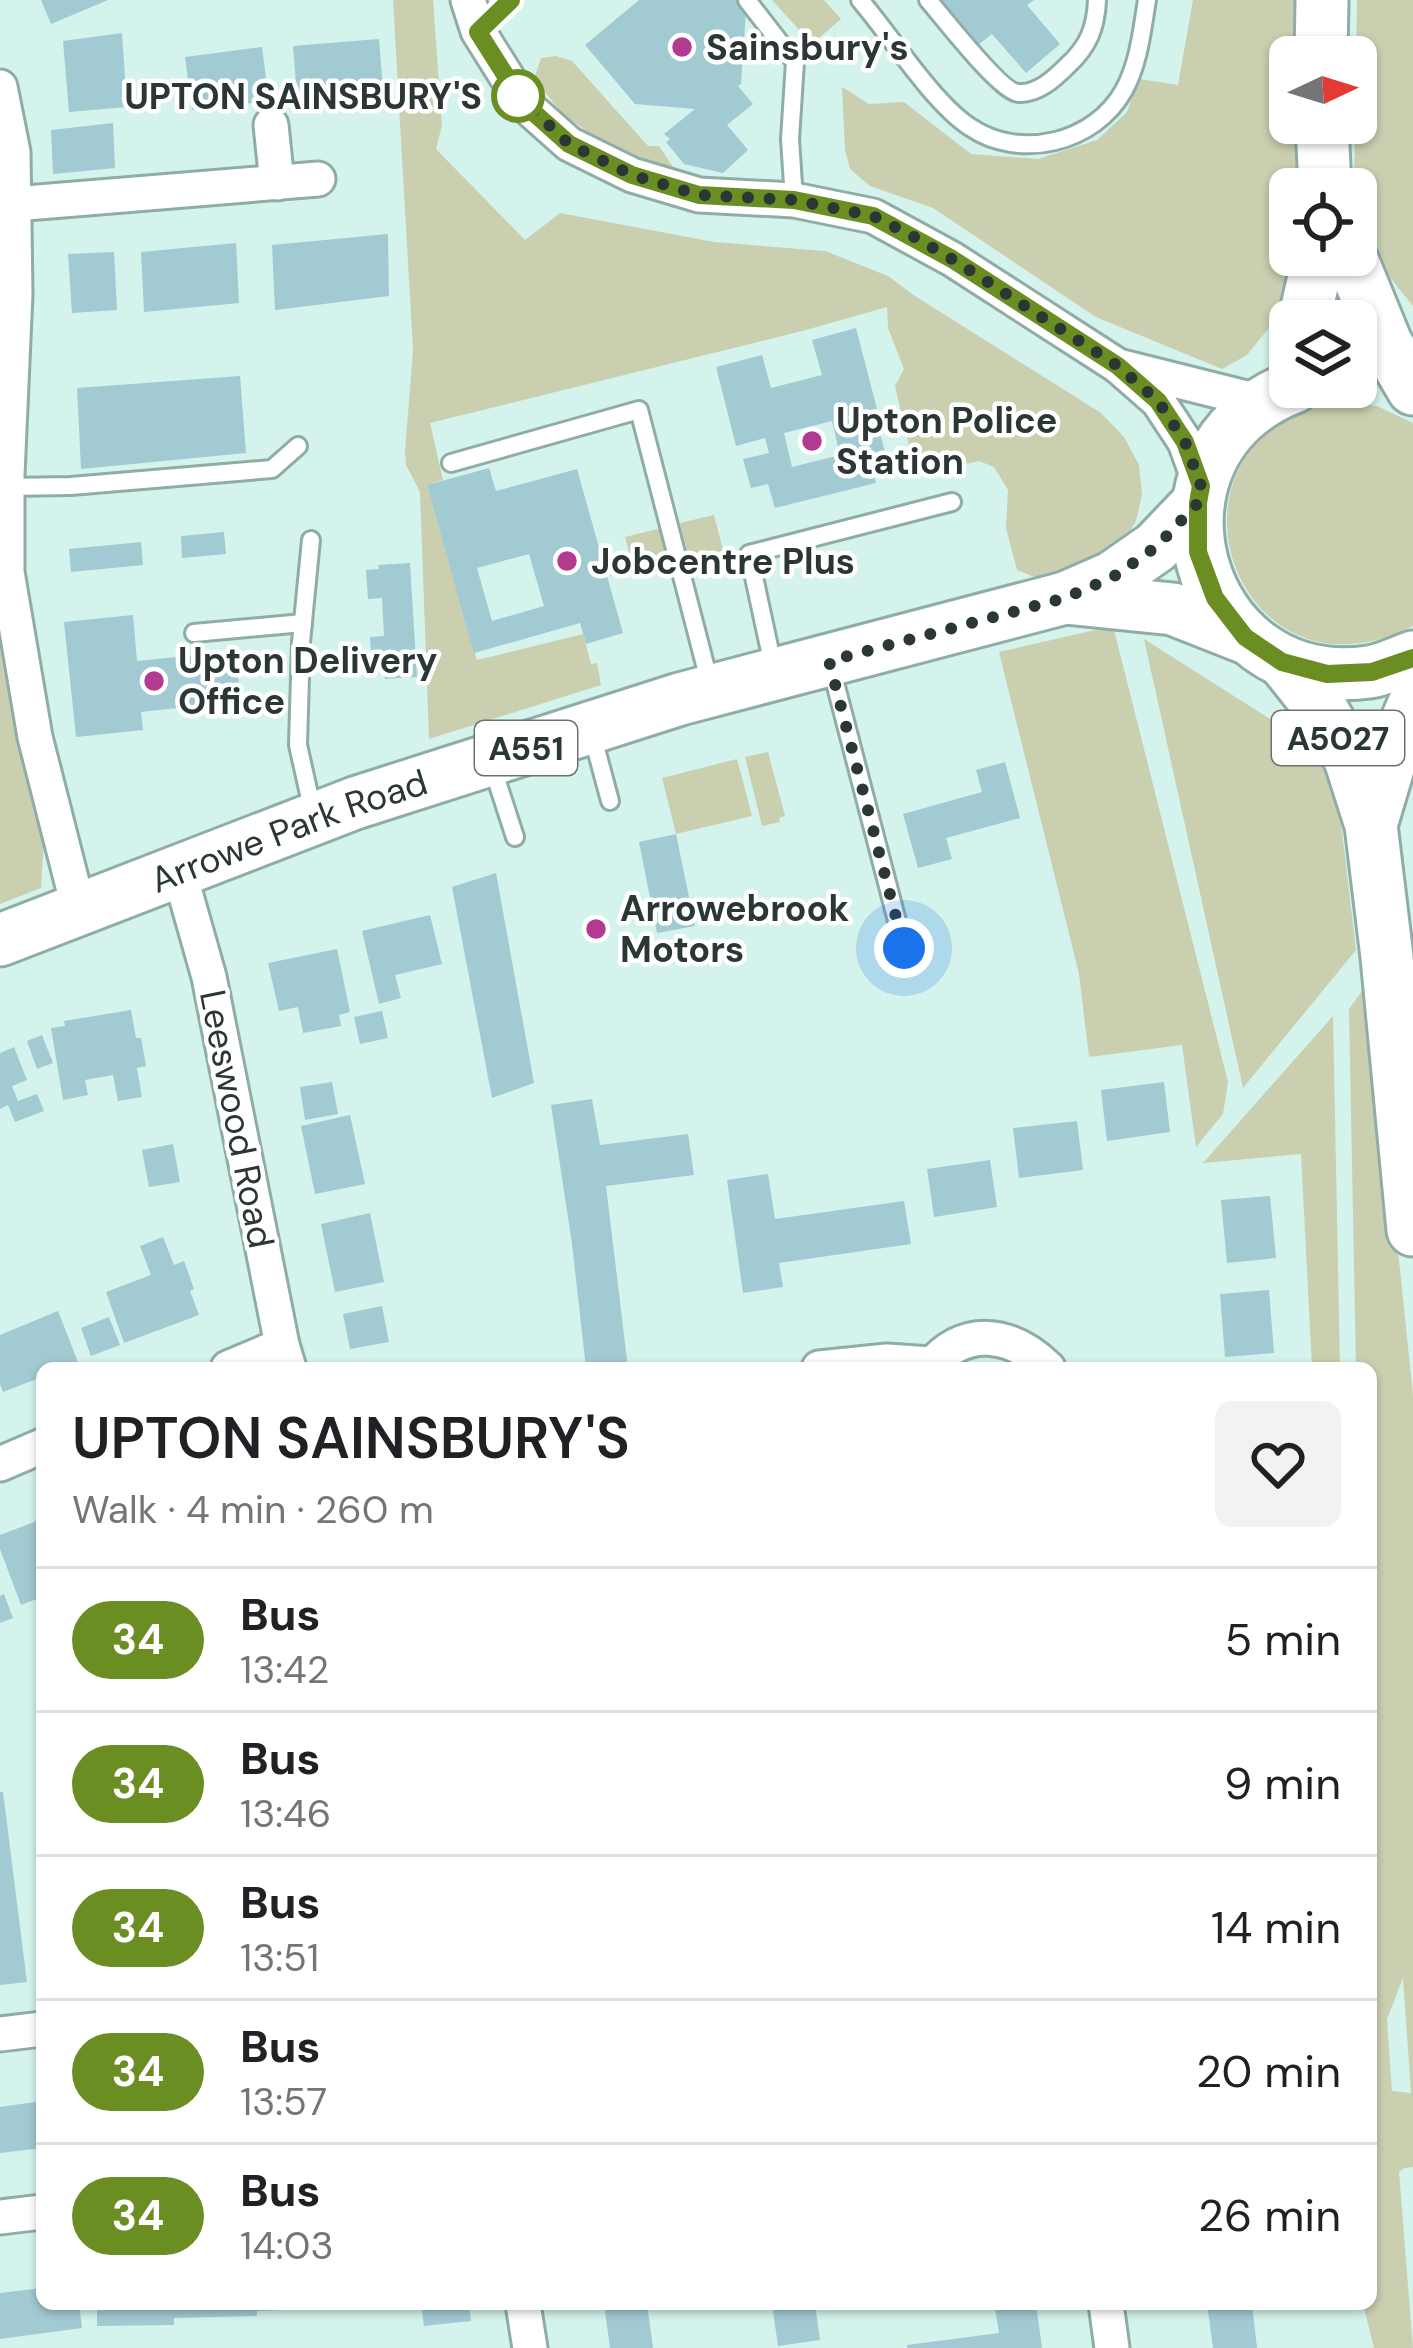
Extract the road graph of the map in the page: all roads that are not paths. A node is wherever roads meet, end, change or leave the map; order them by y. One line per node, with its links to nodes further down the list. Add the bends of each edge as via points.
1 (511, 0): 8 (lane)
2 (747, 0): 14 (lane, via 795,62)
3 (860, 0): 6 (lane, via 971,129 1042,145 1075,135 1124,91)
4 (928, 0): 5 (lane, via 993,76 1020,94 1075,59 1089,40)
5 (1096, 0)
6 (1147, 0)
7 (1322, 0): 9 (main road)
8 (473, 16): 14 (street, via 523,103 569,144 699,195)
9 (1321, 36)
10 (0, 86): 15 (street, via 14,152)
11 (271, 125): 13 (street)
12 (317, 179): 13 (street)
13 (277, 183): 15 (street)
14 (794, 200): 17 (street, via 873,216 909,234)
15 (14, 204): 24 (street)
16 (1358, 276): 20 (main road)
17 (1118, 366): 19 (street); 25 (street, via 1158,401 1185,442)
18 (1377, 381): 20 (main road)
19 (1269, 385)
20 (1413, 392)
21 (1269, 396): 25 (main road, Arrowe Park Road, via 1214,453)
22 (298, 446): 24 (lane, via 272,469)
23 (451, 464): 35 (lane, via 639,410)
24 (7, 488): 44 (street, via 7,572 35,737)
25 (1199, 494): 28 (main road, Arrowe Park Road / A551, via 1156,547); 31 (main road, via 1198,552 1215,598)
26 (952, 502): 34 (lane, via 748,554)
27 (311, 540): 29 (lane)
28 (1065, 598): 31 (main road, Arrowe Park Road / A551, via 1173,609); 33 (main road, Arrowe Park Road / A551)
29 (303, 623): 30 (lane); 40 (lane, via 298,745)
30 (194, 633)
31 (1264, 649): 32 (main road, Arrowe Park Road, via 1327,674 1372,672); 41 (main road, A5027, via 1322,710 1350,759)
32 (1413, 658)
33 (829, 661): 34 (main road, Arrowe Park Road / A551); 46 (lane)
34 (775, 675): 35 (main road, Arrowe Park Road / A551)
35 (712, 691): 37 (main road, Arrowe Park Road / A551)
36 (1413, 706): 41 (main road, A5027)
37 (590, 728): 38 (main road, Arrowe Park Road / A551); 39 (lane)
38 (490, 760): 40 (main road, Arrowe Park Road / A551); 42 (lane)
39 (610, 801)
40 (314, 819): 43 (main road, Arrowe Park Road / A551)
41 (1371, 826): 47 (main road, A5027)
42 (515, 837)
43 (179, 871): 44 (main road, Arrowe Park Road / A551); 48 (street, Leeswood Road, via 209,977)
44 (79, 910): 45 (main road, Arrowe Park Road / A551)
45 (0, 940)
46 (904, 948)
47 (1413, 1230)
48 (285, 1357)
49 (935, 1362): 50 (street, via 961,1343 996,1338)
50 (1042, 1362)
51 (36, 1449): 52 (street)
52 (0, 1464)
53 (36, 2030): 54 (street)
54 (0, 2034)
55 (36, 2213): 56 (street)
56 (0, 2217)
57 (525, 2310): 59 (street)
58 (1107, 2310): 60 (street)
59 (530, 2348)
60 (1112, 2348)

